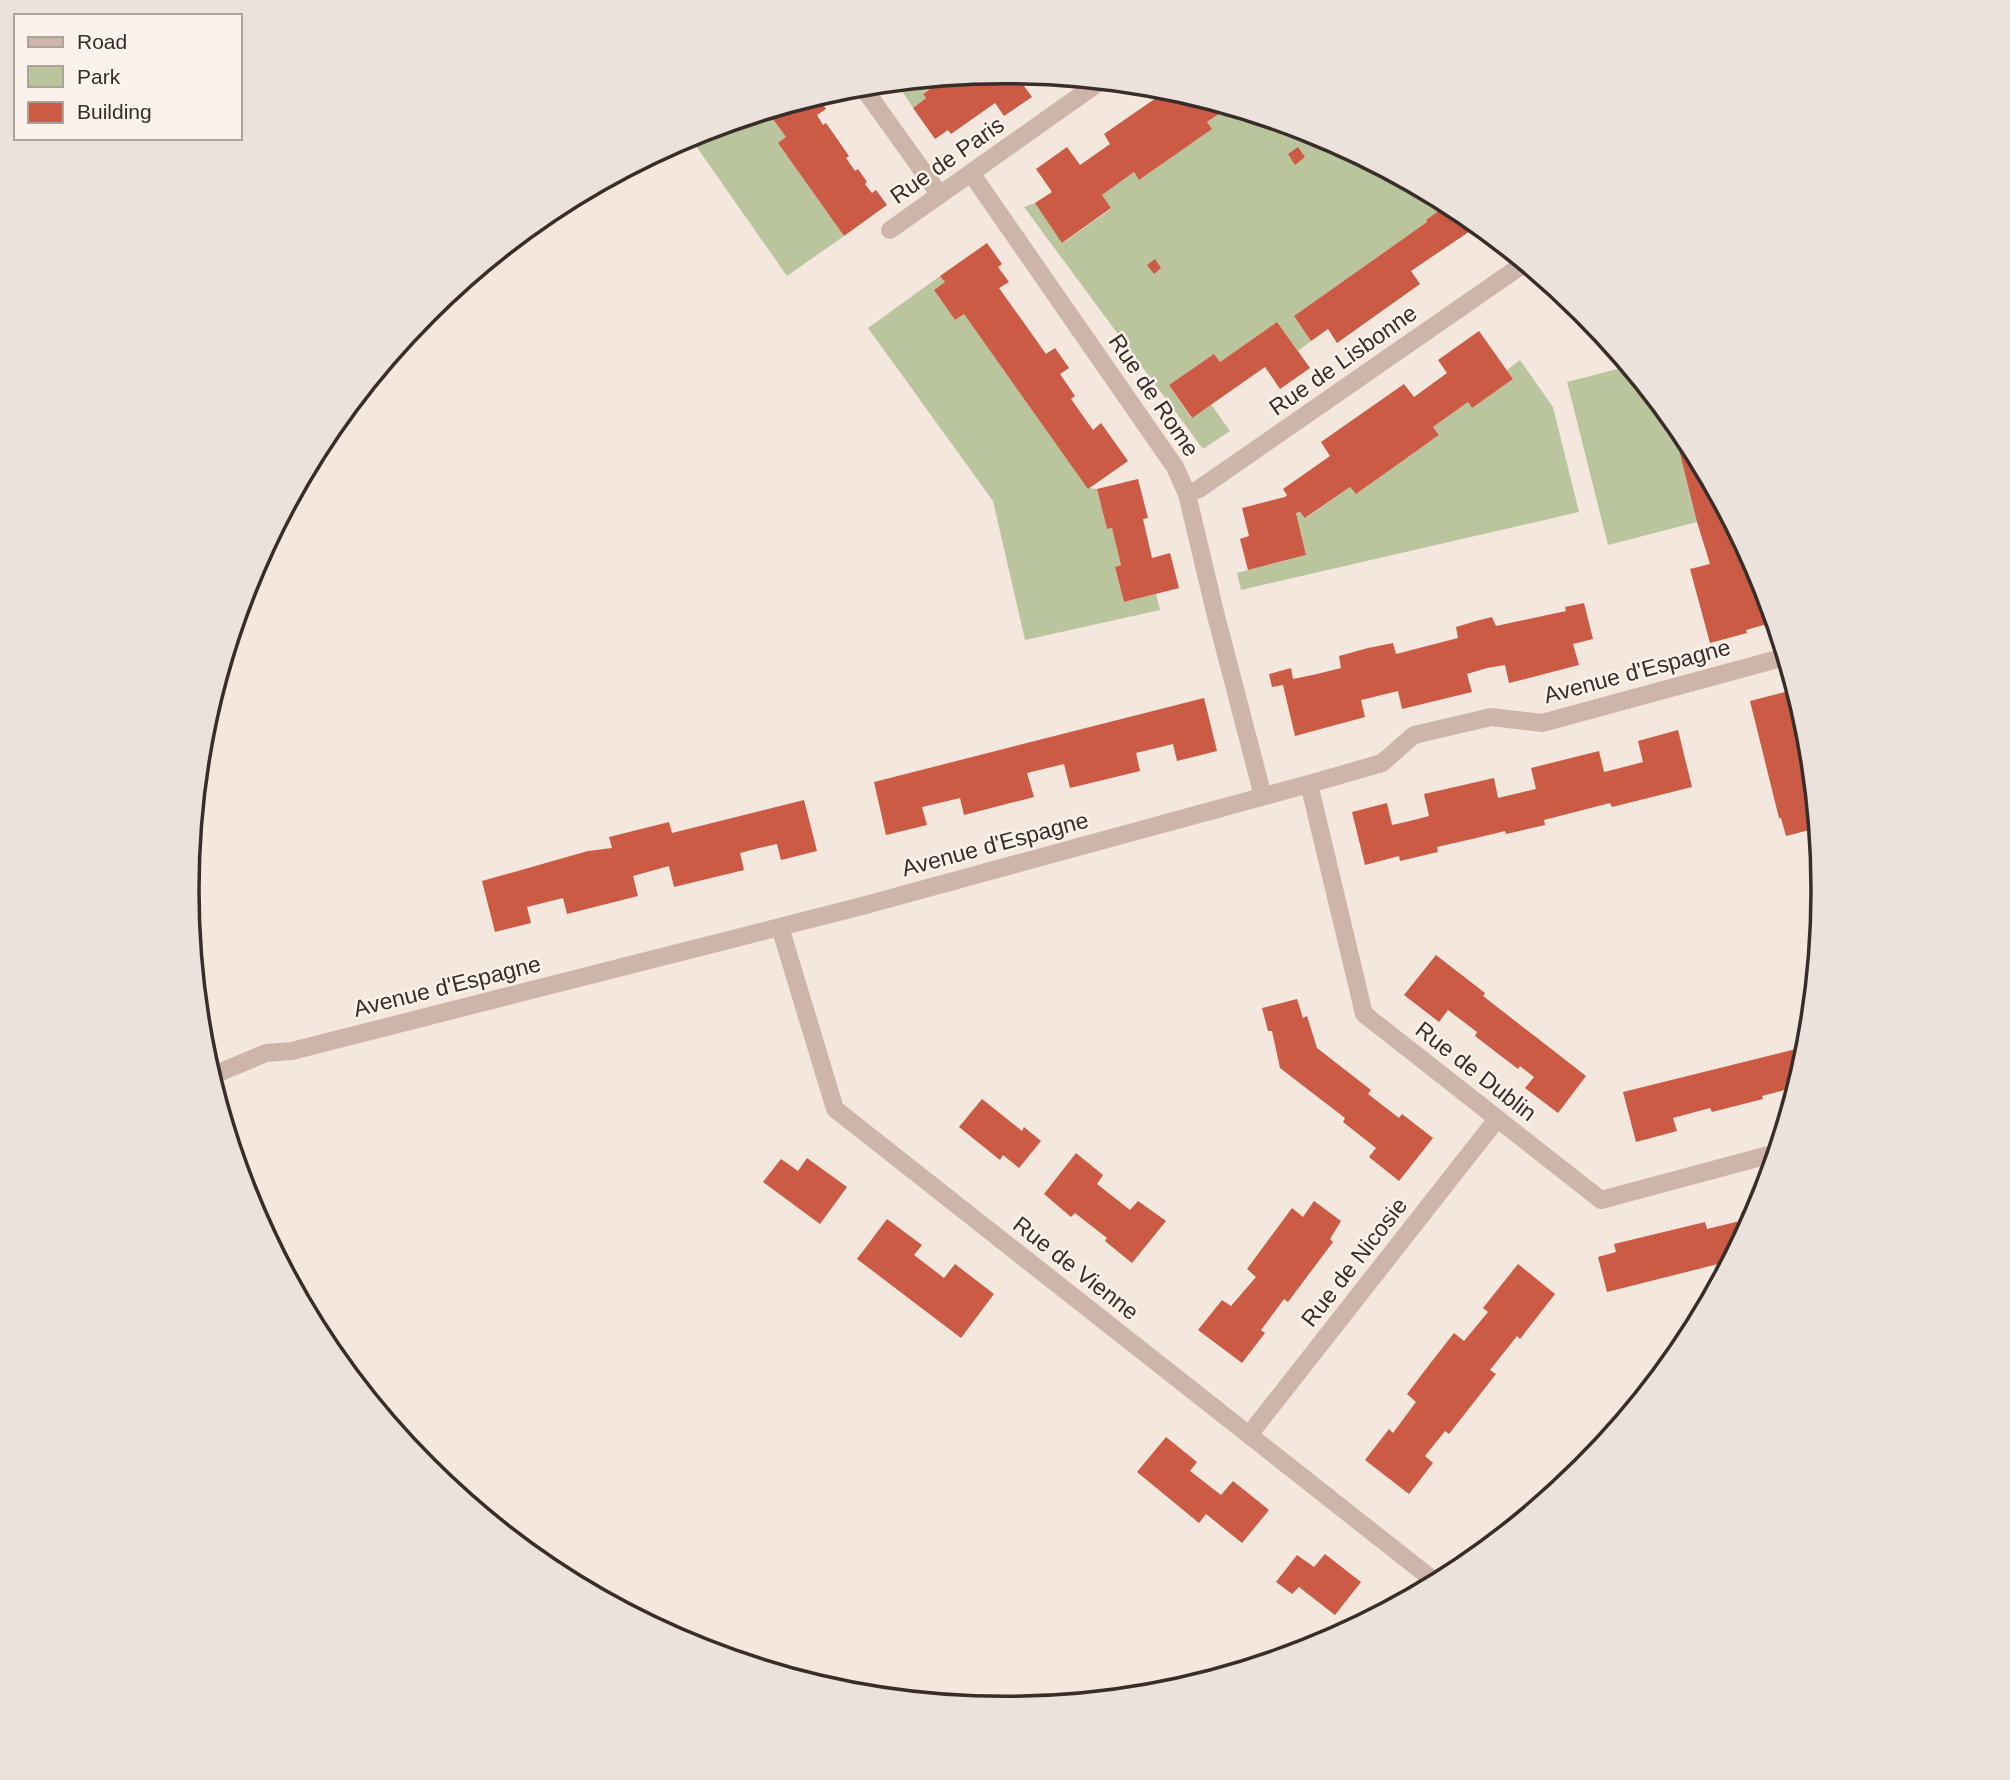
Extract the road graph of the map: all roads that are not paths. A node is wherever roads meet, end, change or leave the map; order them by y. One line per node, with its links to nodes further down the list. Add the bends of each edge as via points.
1 (1090, 89): 3 (street, Rue de Paris)
2 (869, 96): 4 (street)
3 (971, 173): 4 (street, Rue de Paris); 7 (street, Rue de Rome, via 1175,467)
4 (940, 195): 5 (street, Rue de Paris)
5 (890, 230)
6 (1517, 268): 7 (street, Rue de Lisbonne)
7 (1187, 494): 10 (street, Rue de Rome)
8 (1777, 659): 9 (street, Avenue d'Espagne, via 1542,723 1491,717 1414,735 1382,763)
9 (1309, 784): 10 (street, Avenue d'Espagne); 13 (street, Rue de Dublin, via 1364,1014)
10 (1263, 796): 11 (street, Avenue d'Espagne)
11 (780, 927): 12 (street, Avenue d'Espagne, via 292,1051 266,1053); 15 (street, Rue de Vienne, via 835,1109)
12 (220, 1072)
13 (1497, 1119): 14 (street, Rue de Dublin, via 1601,1200); 15 (street, Rue de Nicosie)
14 (1765, 1156)
15 (1249, 1435): 16 (street, Rue de Vienne)
16 (1428, 1576)

